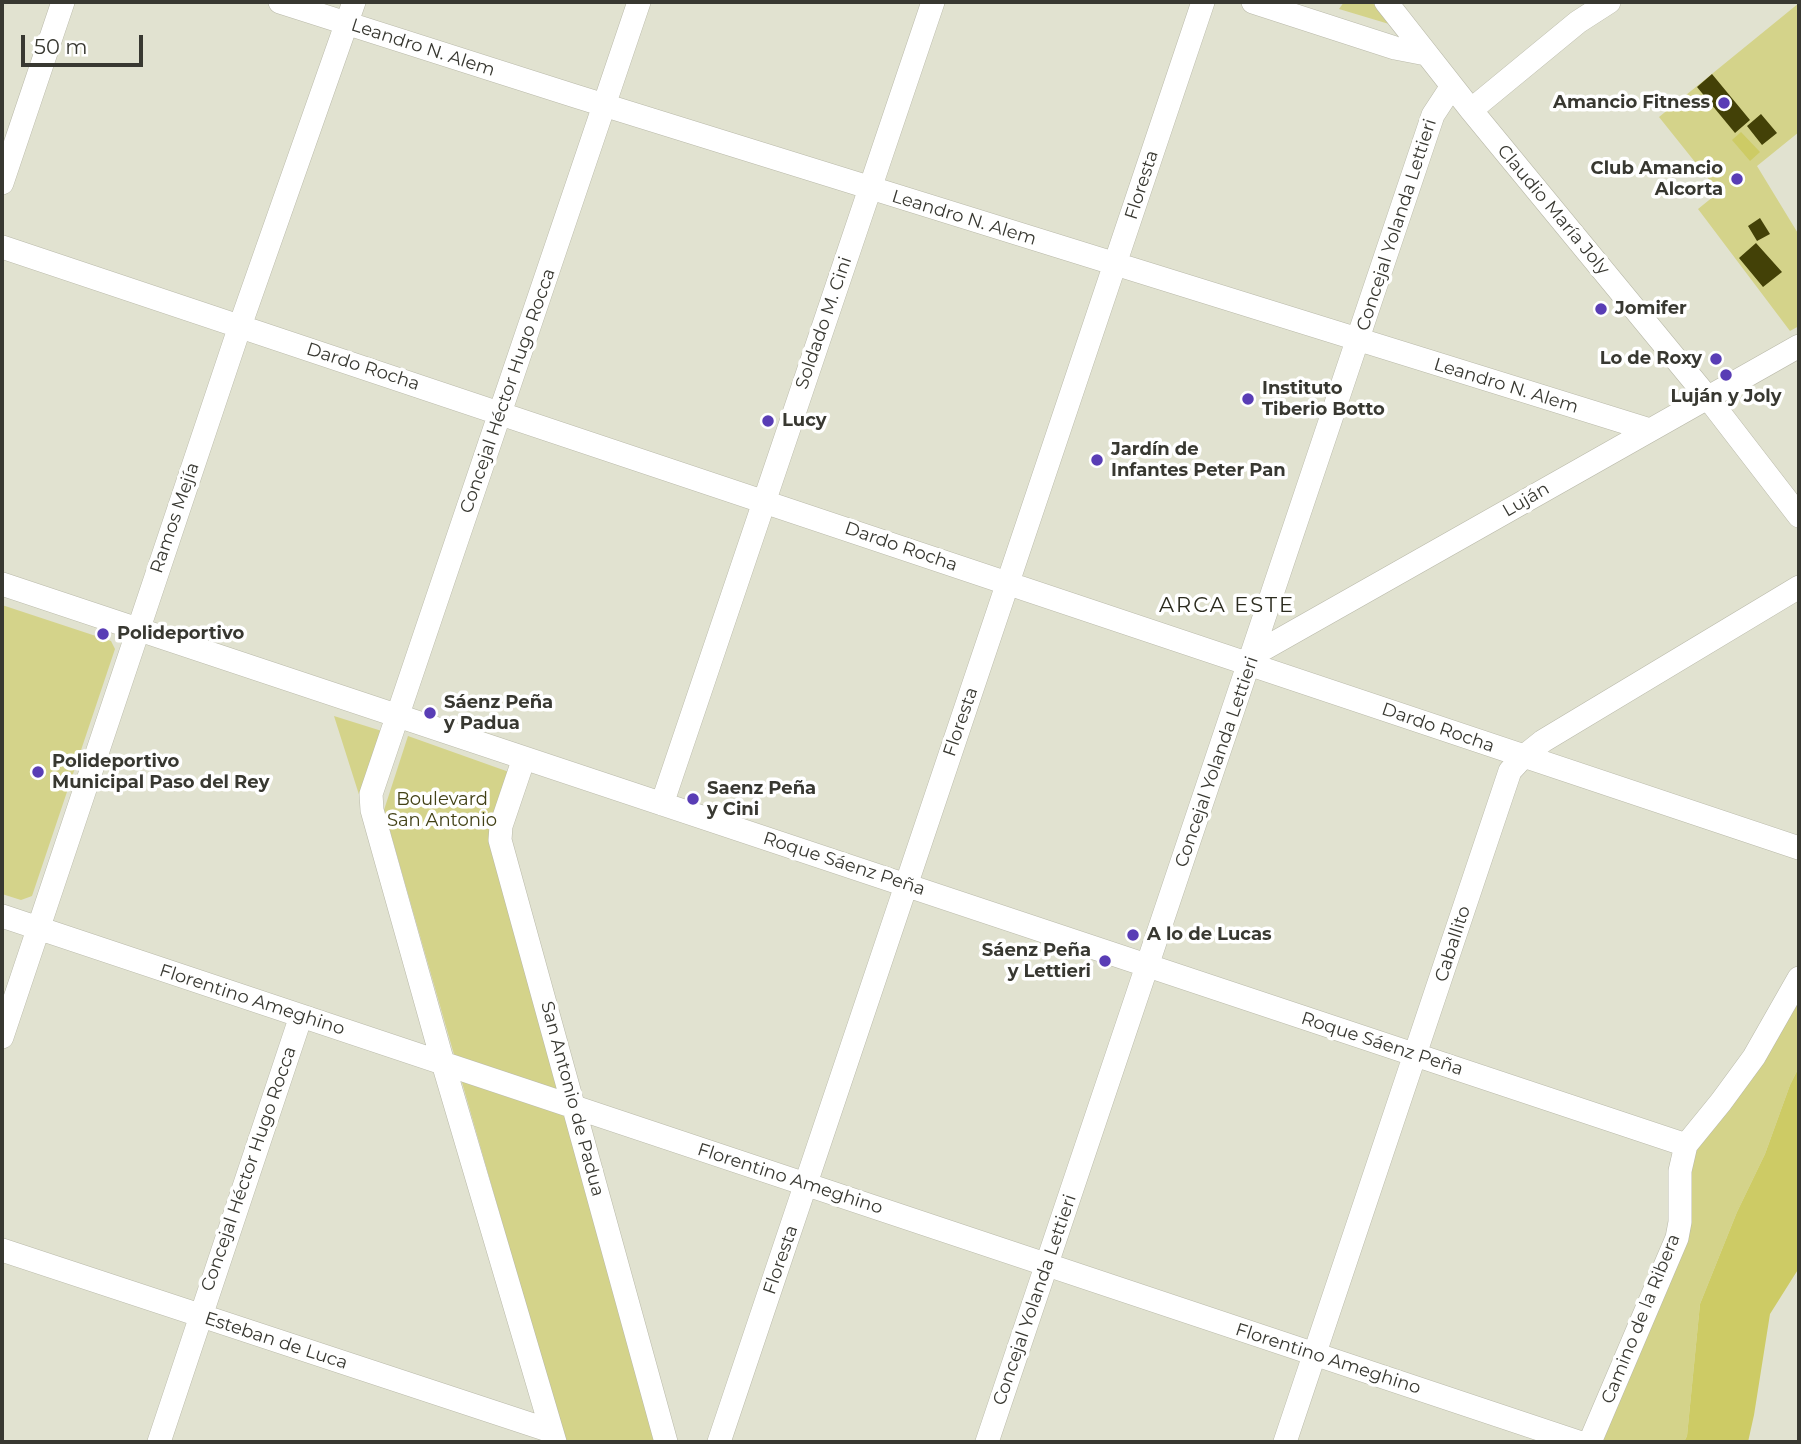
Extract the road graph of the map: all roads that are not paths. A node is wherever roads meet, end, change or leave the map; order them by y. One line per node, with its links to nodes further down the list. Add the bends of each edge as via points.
1 (63, 2): 14 (street)
2 (280, 2): 9 (street, Leandro N. Alem)
3 (639, 2): 12 (street, Concejal Héctor Hugo Rocca)
4 (933, 2): 15 (street, Soldado M. Cini)
5 (1203, 2): 17 (street, Floresta)
6 (1253, 2): 10 (street)
7 (1386, 2): 10 (street, Claudio María Joly)
8 (1609, 2): 13 (street)
9 (350, 13): 12 (street, Leandro N. Alem); 18 (street, Ramos Mejía)
10 (1426, 54): 11 (street, Claudio María Joly)
11 (1452, 86): 13 (street, Claudio María Joly); 19 (street, Concejal Yolanda Lettieri, via 1433,115)
12 (604, 105): 15 (street, Leandro N. Alem); 22 (street, Concejal Héctor Hugo Rocca)
13 (1471, 110): 21 (street, Claudio María Joly)
14 (2, 183)
15 (870, 188): 17 (street, Leandro N. Alem); 24 (street, Soldado M. Cini)
16 (2, 247): 18 (street, Dardo Rocha)
17 (1115, 265): 19 (street, Leandro N. Alem); 26 (street, Floresta)
18 (240, 326): 22 (street, Dardo Rocha); 29 (street, Ramos Mejía)
19 (1358, 341): 23 (street, Leandro N. Alem); 30 (street, Concejal Yolanda Lettieri)
20 (1799, 346): 21 (street, Luján)
21 (1708, 398): 23 (street, Luján); 25 (street, Claudio María Joly)
22 (501, 413): 24 (street, Dardo Rocha); 31 (street, Concejal Héctor Hugo Rocca)
23 (1650, 430): 30 (street, Luján)
24 (765, 501): 26 (street, Dardo Rocha); 34 (street, Soldado M. Cini)
25 (1799, 516)
26 (1008, 583): 30 (street, Dardo Rocha); 36 (street, Floresta)
27 (2, 584): 29 (street, Roque Sáenz Peña)
28 (1799, 587): 32 (street, Caballito, via 1542,741)
29 (138, 629): 31 (street, Roque Sáenz Peña); 38 (street, Ramos Mejía)
30 (1251, 659): 32 (street, Dardo Rocha); 39 (street, Concejal Yolanda Lettieri)
31 (398, 716): 33 (street, Roque Sáenz Peña); 44 (street, Concejal Héctor Hugo Rocca, via 371,794 372,810)
32 (1523, 757): 35 (street, Dardo Rocha); 43 (street, Caballito, via 1510,771)
33 (524, 758): 34 (street, Roque Sáenz Peña); 45 (street, San Antonio de Padua, via 499,840)
34 (662, 804): 36 (street, Roque Sáenz Peña)
35 (1799, 848)
36 (906, 885): 39 (street, Roque Sáenz Peña); 47 (street, Floresta)
37 (2, 916): 38 (street, Florentino Ameghino)
38 (37, 928): 41 (street, Florentino Ameghino); 42 (street, Ramos Mejía)
39 (1148, 966): 43 (street, Roque Sáenz Peña); 49 (street, Concejal Yolanda Lettieri)
40 (1799, 978): 46 (street, Camino de la Ribera, via 1754,1056)
41 (301, 1016): 44 (street, Florentino Ameghino); 50 (street, Concejal Héctor Hugo Rocca)
42 (2, 1037)
43 (1416, 1055): 46 (street, Roque Sáenz Peña); 51 (street, Caballito)
44 (443, 1063): 45 (street, Florentino Ameghino); 52 (street)
45 (574, 1108): 47 (street, Florentino Ameghino); 54 (street, San Antonio de Padua)
46 (1686, 1145): 59 (street, Camino de la Ribera, via 1677,1237)
47 (806, 1185): 49 (street, Florentino Ameghino); 55 (street, Floresta)
48 (2, 1250): 50 (street, Esteban de Luca)
49 (1047, 1265): 51 (street, Florentino Ameghino); 56 (street, Concejal Yolanda Lettieri)
50 (200, 1316): 52 (street, Esteban de Luca); 53 (street, Concejal Héctor Hugo Rocca)
51 (1315, 1354): 57 (street, Caballito); 58 (street, Florentino Ameghino)
52 (553, 1437)
53 (159, 1442)
54 (666, 1442)
55 (719, 1442)
56 (987, 1442)
57 (1285, 1442)
58 (1578, 1442)
59 (1590, 1442)

